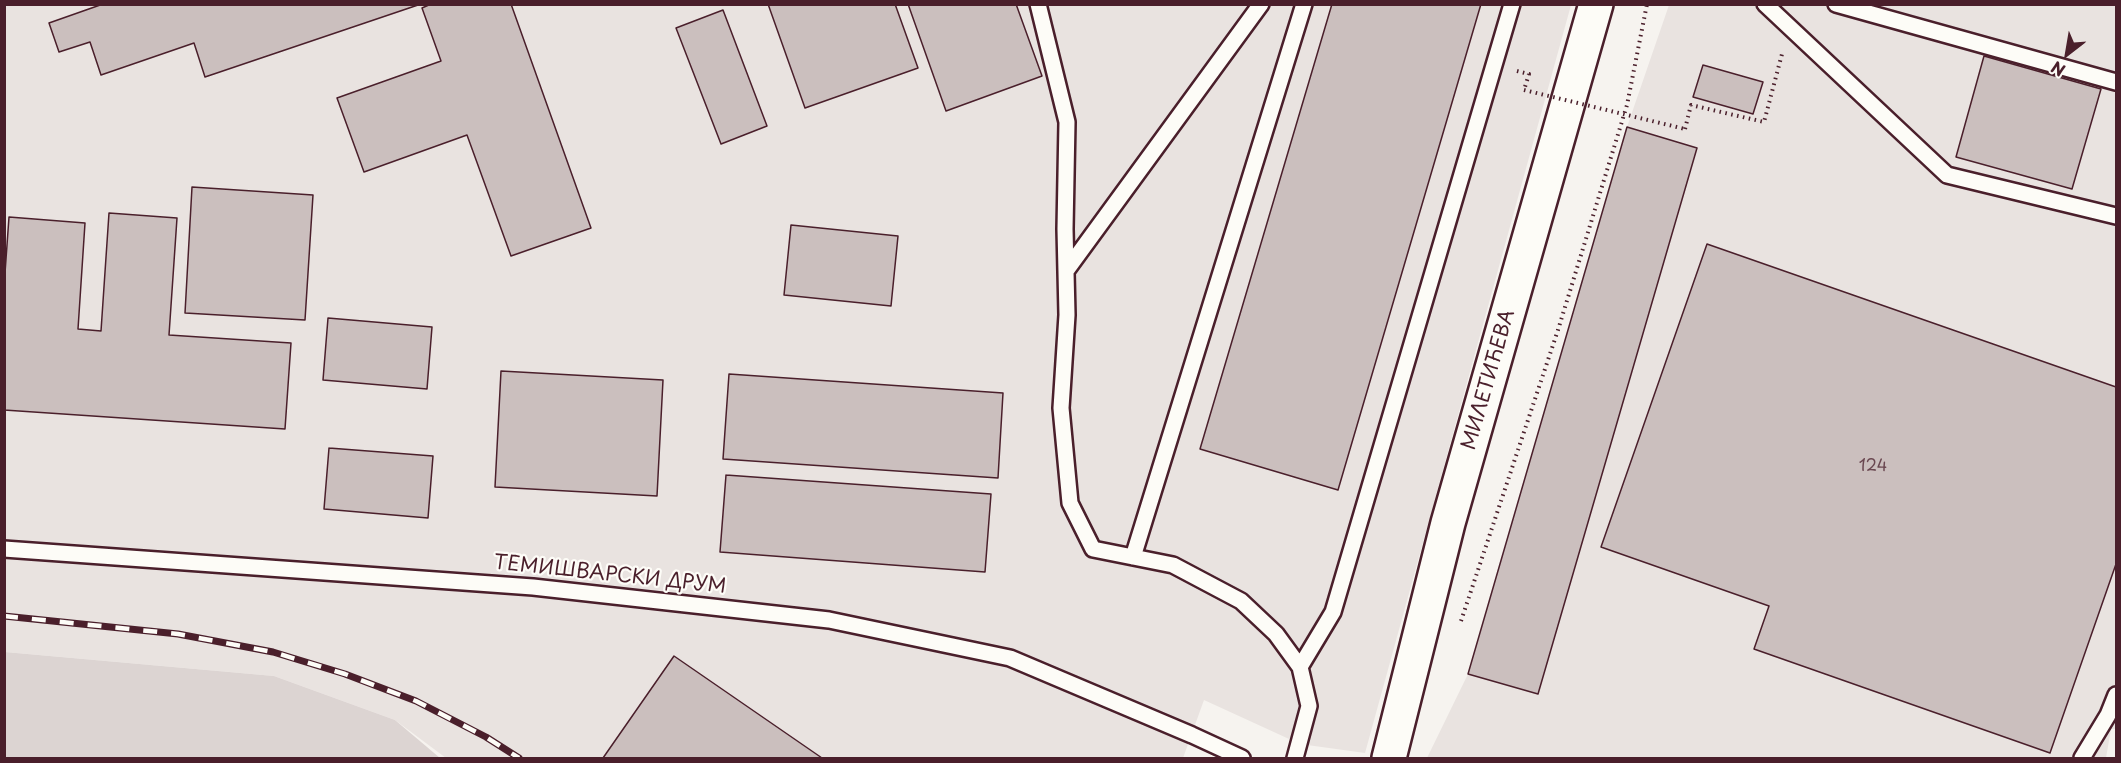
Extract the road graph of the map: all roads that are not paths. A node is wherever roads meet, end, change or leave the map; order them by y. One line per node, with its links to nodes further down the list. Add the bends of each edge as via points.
1 (1038, 4): 10 (lane, via 1067,122)
2 (1261, 4): 10 (lane)
3 (1304, 4): 12 (lane)
4 (1512, 4): 13 (lane, via 1334,612)
5 (1596, 4): 17 (main road, МИЛЕТИЋЕВА, via 1448,523)
6 (1765, 4): 9 (lane, via 1947,175)
7 (1836, 4): 8 (lane)
8 (2116, 82)
9 (2116, 216)
10 (1066, 271): 12 (lane, via 1061,408 1071,502 1093,549)
11 (4, 549): 15 (lane, ТЕМИШВАРСКИ ДРУМ, via 533,587 829,620 1010,658)
12 (1133, 557): 13 (lane, via 1173,565 1241,601 1276,634)
13 (1300, 667): 16 (lane, via 1308,706)
14 (2116, 695): 18 (lane)
15 (1242, 759)
16 (1295, 759)
17 (1389, 759)
18 (2082, 759)

